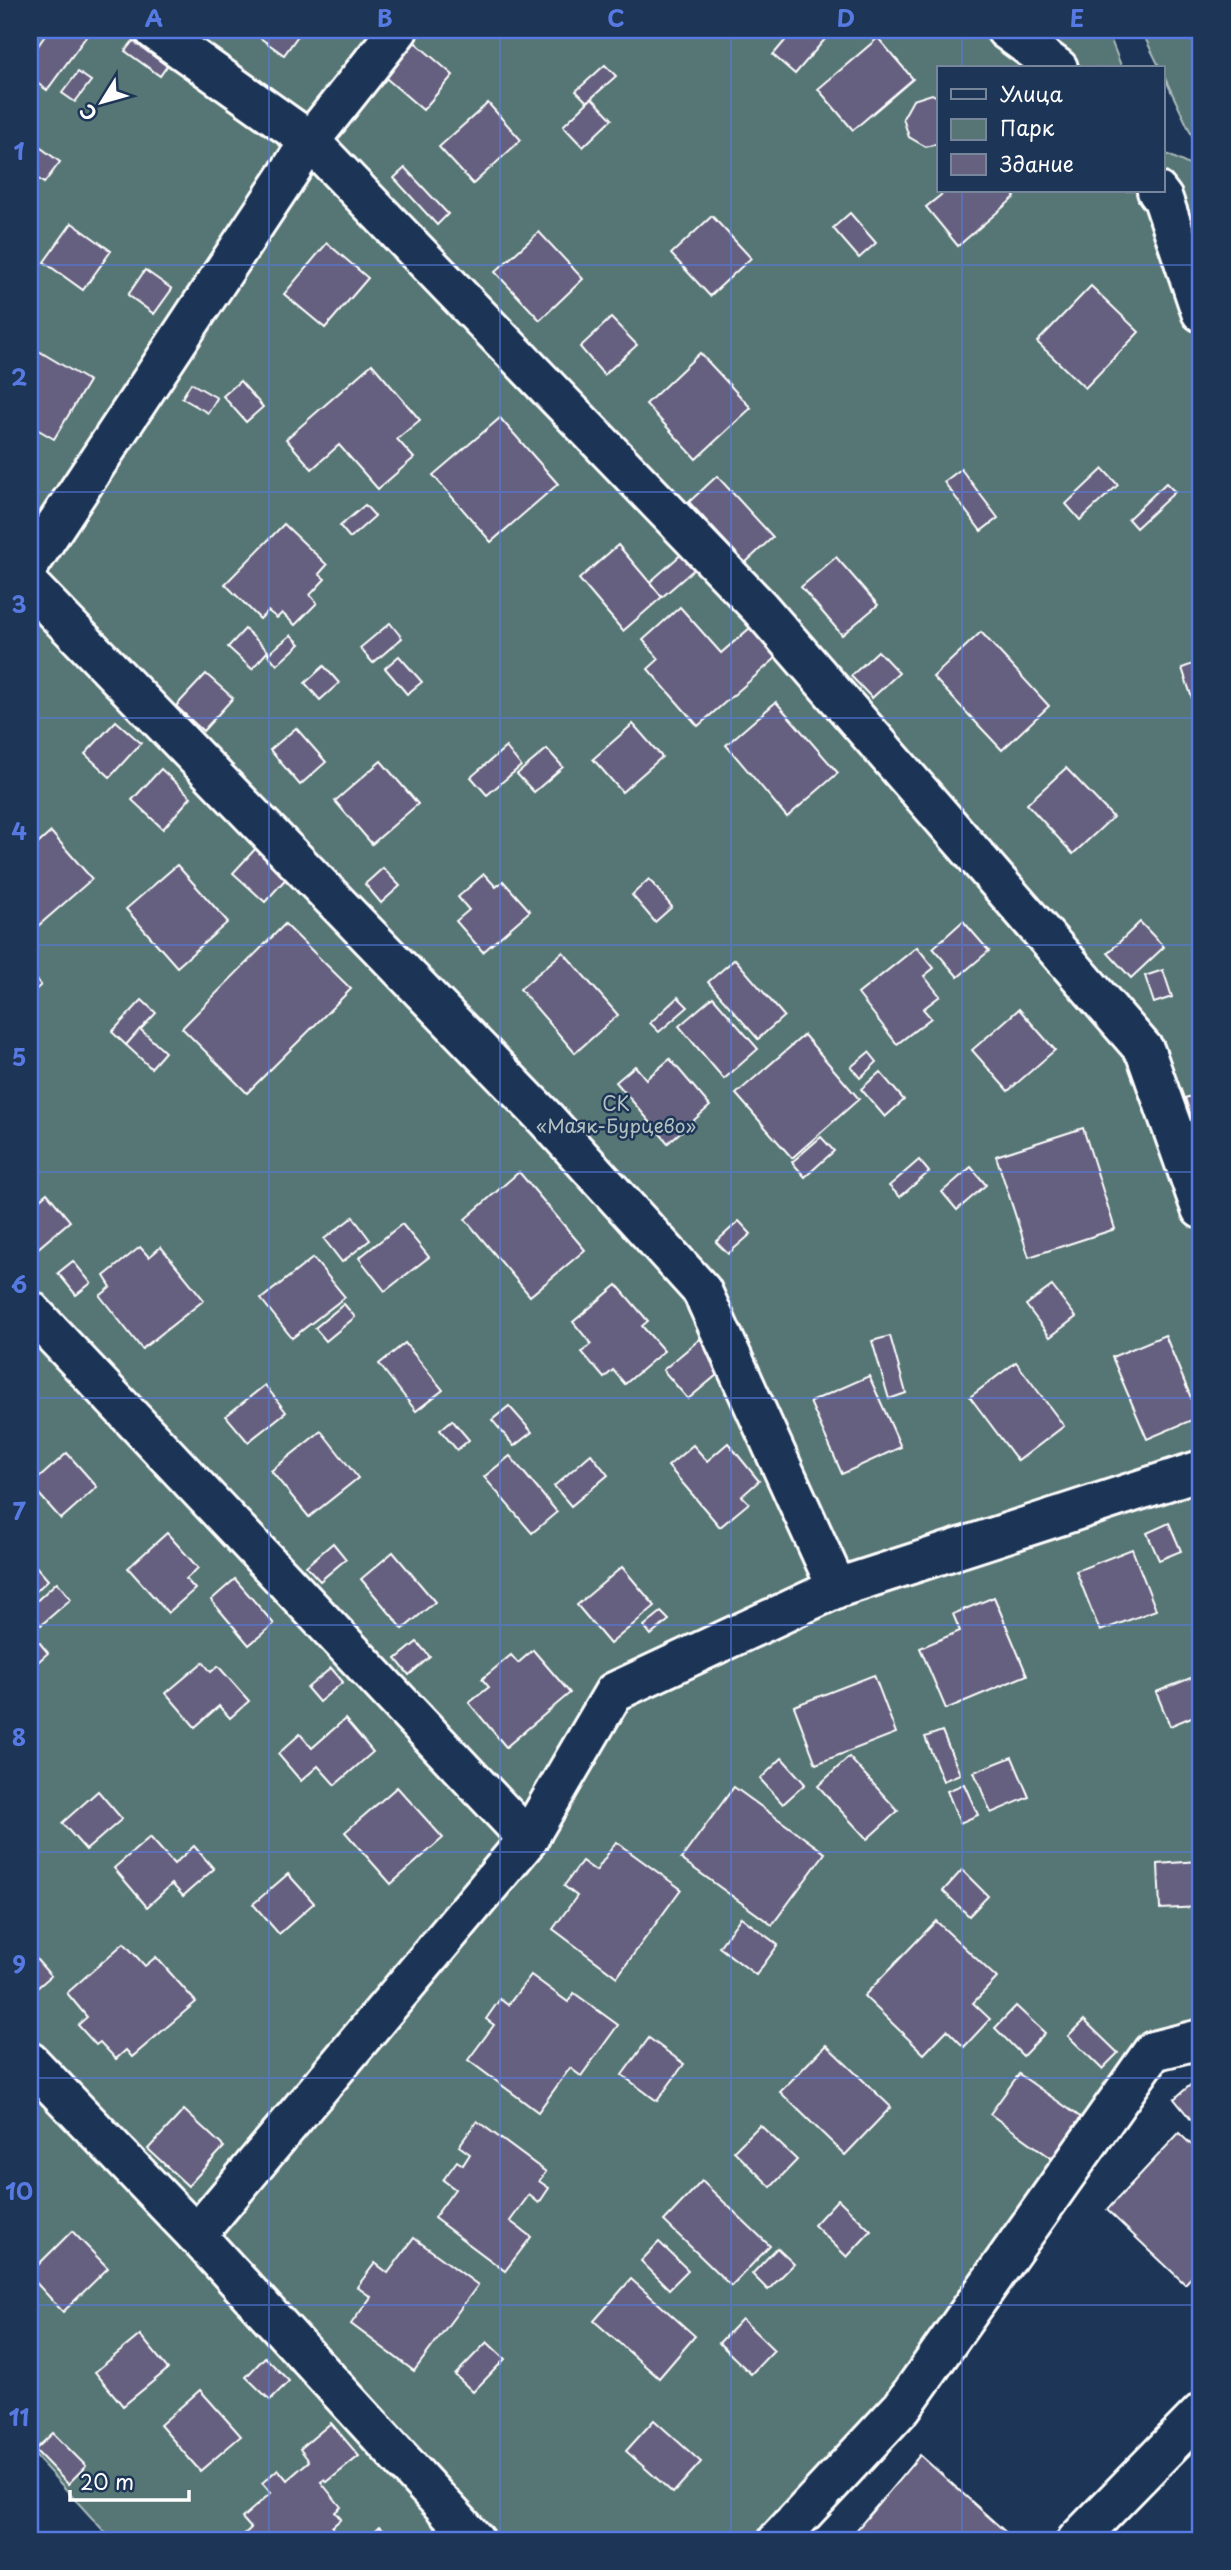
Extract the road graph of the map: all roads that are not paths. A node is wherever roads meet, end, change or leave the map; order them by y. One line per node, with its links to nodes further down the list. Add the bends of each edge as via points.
1 (154, 30): 5 (street)
2 (398, 30): 5 (street)
3 (1006, 30): 4 (street)
4 (1055, 66)
5 (310, 141): 8 (street); 10 (street, via 759,607 1145,1051)
6 (1158, 192): 7 (street)
7 (1201, 312)
8 (30, 564)
9 (30, 586): 13 (street, via 536,1109 702,1291)
10 (1201, 1209)
11 (30, 1310): 14 (street)
12 (1201, 1470): 13 (street)
13 (837, 1588): 14 (street, via 614,1692)
14 (528, 1839): 17 (street)
15 (1201, 2039): 20 (street, via 1153,2052 902,2406)
16 (30, 2062): 17 (street)
17 (196, 2235): 19 (street)
18 (1201, 2413): 21 (street)
19 (475, 2540)
20 (778, 2540)
21 (1077, 2540)

